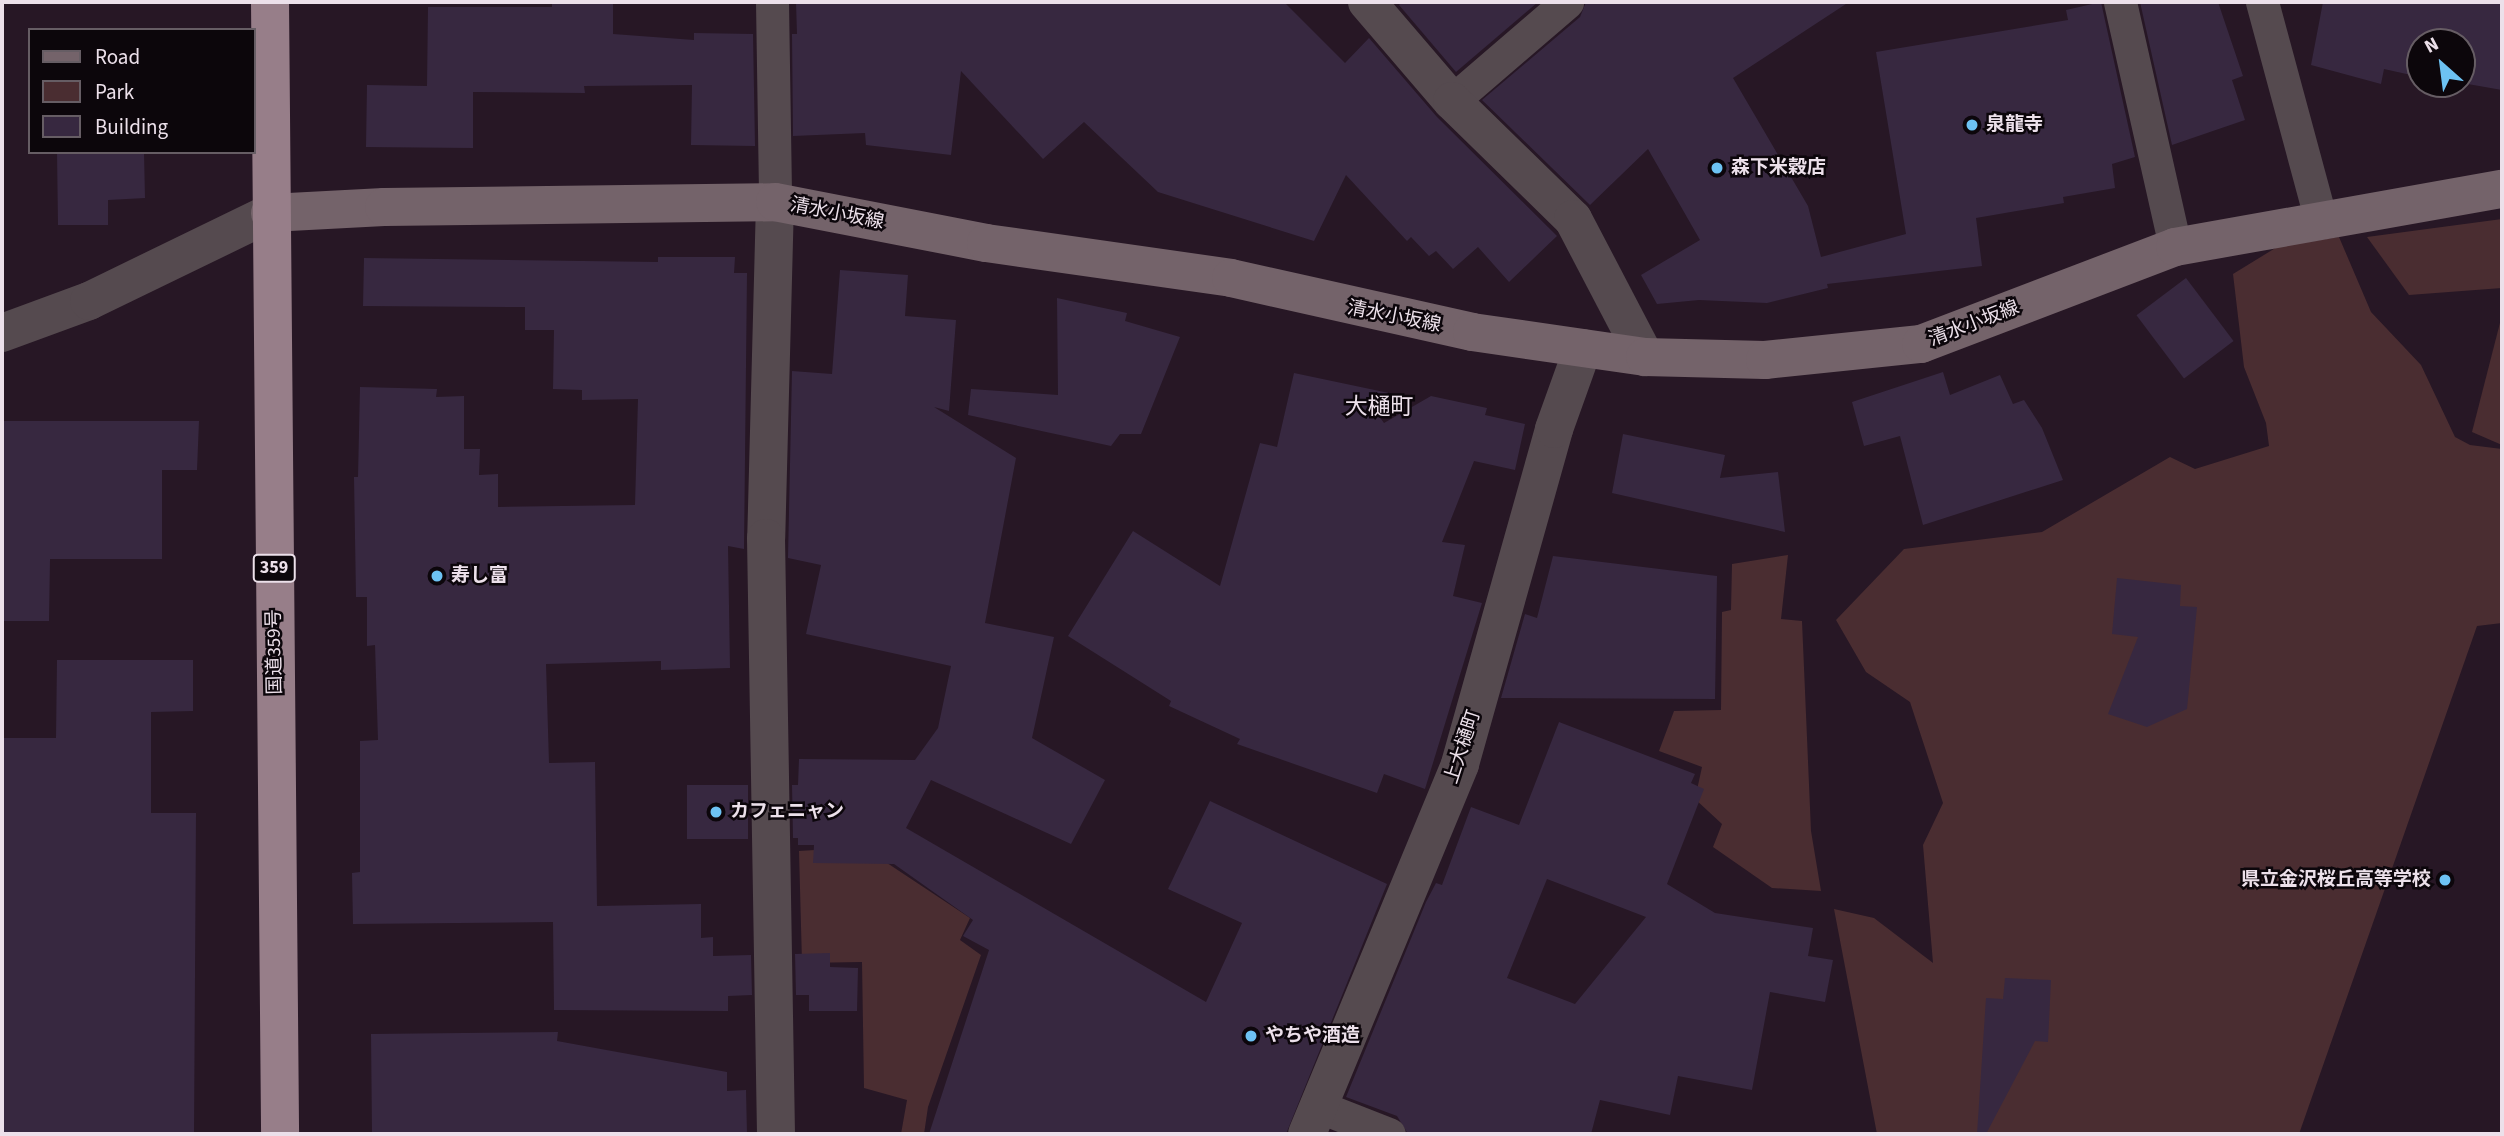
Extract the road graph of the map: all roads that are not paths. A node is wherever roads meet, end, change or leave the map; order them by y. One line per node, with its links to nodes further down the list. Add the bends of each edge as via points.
1 (270, 2): 10 (highway, 国道359号 / 359)
2 (772, 2): 9 (lane)
3 (1367, 2): 7 (street)
4 (1567, 2): 7 (lane)
5 (2120, 2): 12 (lane)
6 (2262, 2): 11 (lane)
7 (1452, 101): 15 (street, via 1573,219)
8 (2502, 189): 11 (main road, 清水小坂線)
9 (775, 202): 10 (main road, 清水小坂線, via 384,207); 14 (main road, 清水小坂線, via 986,243 1231,278 1345,307); 18 (street, via 766,538)
10 (270, 213): 13 (street, via 89,301); 17 (highway, 国道359号 / 359)
11 (2321, 221): 12 (main road, 清水小坂線)
12 (2175, 247): 15 (main road, 清水小坂線, via 1921,344 1765,360)
13 (2, 333)
14 (1583, 348): 15 (main road, 清水小坂線); 16 (street, 上大樋町, via 1554,429 1460,764)
15 (1645, 358)
16 (1313, 1120): 19 (lane)
17 (280, 1134)
18 (776, 1134)
19 (1389, 1134)

